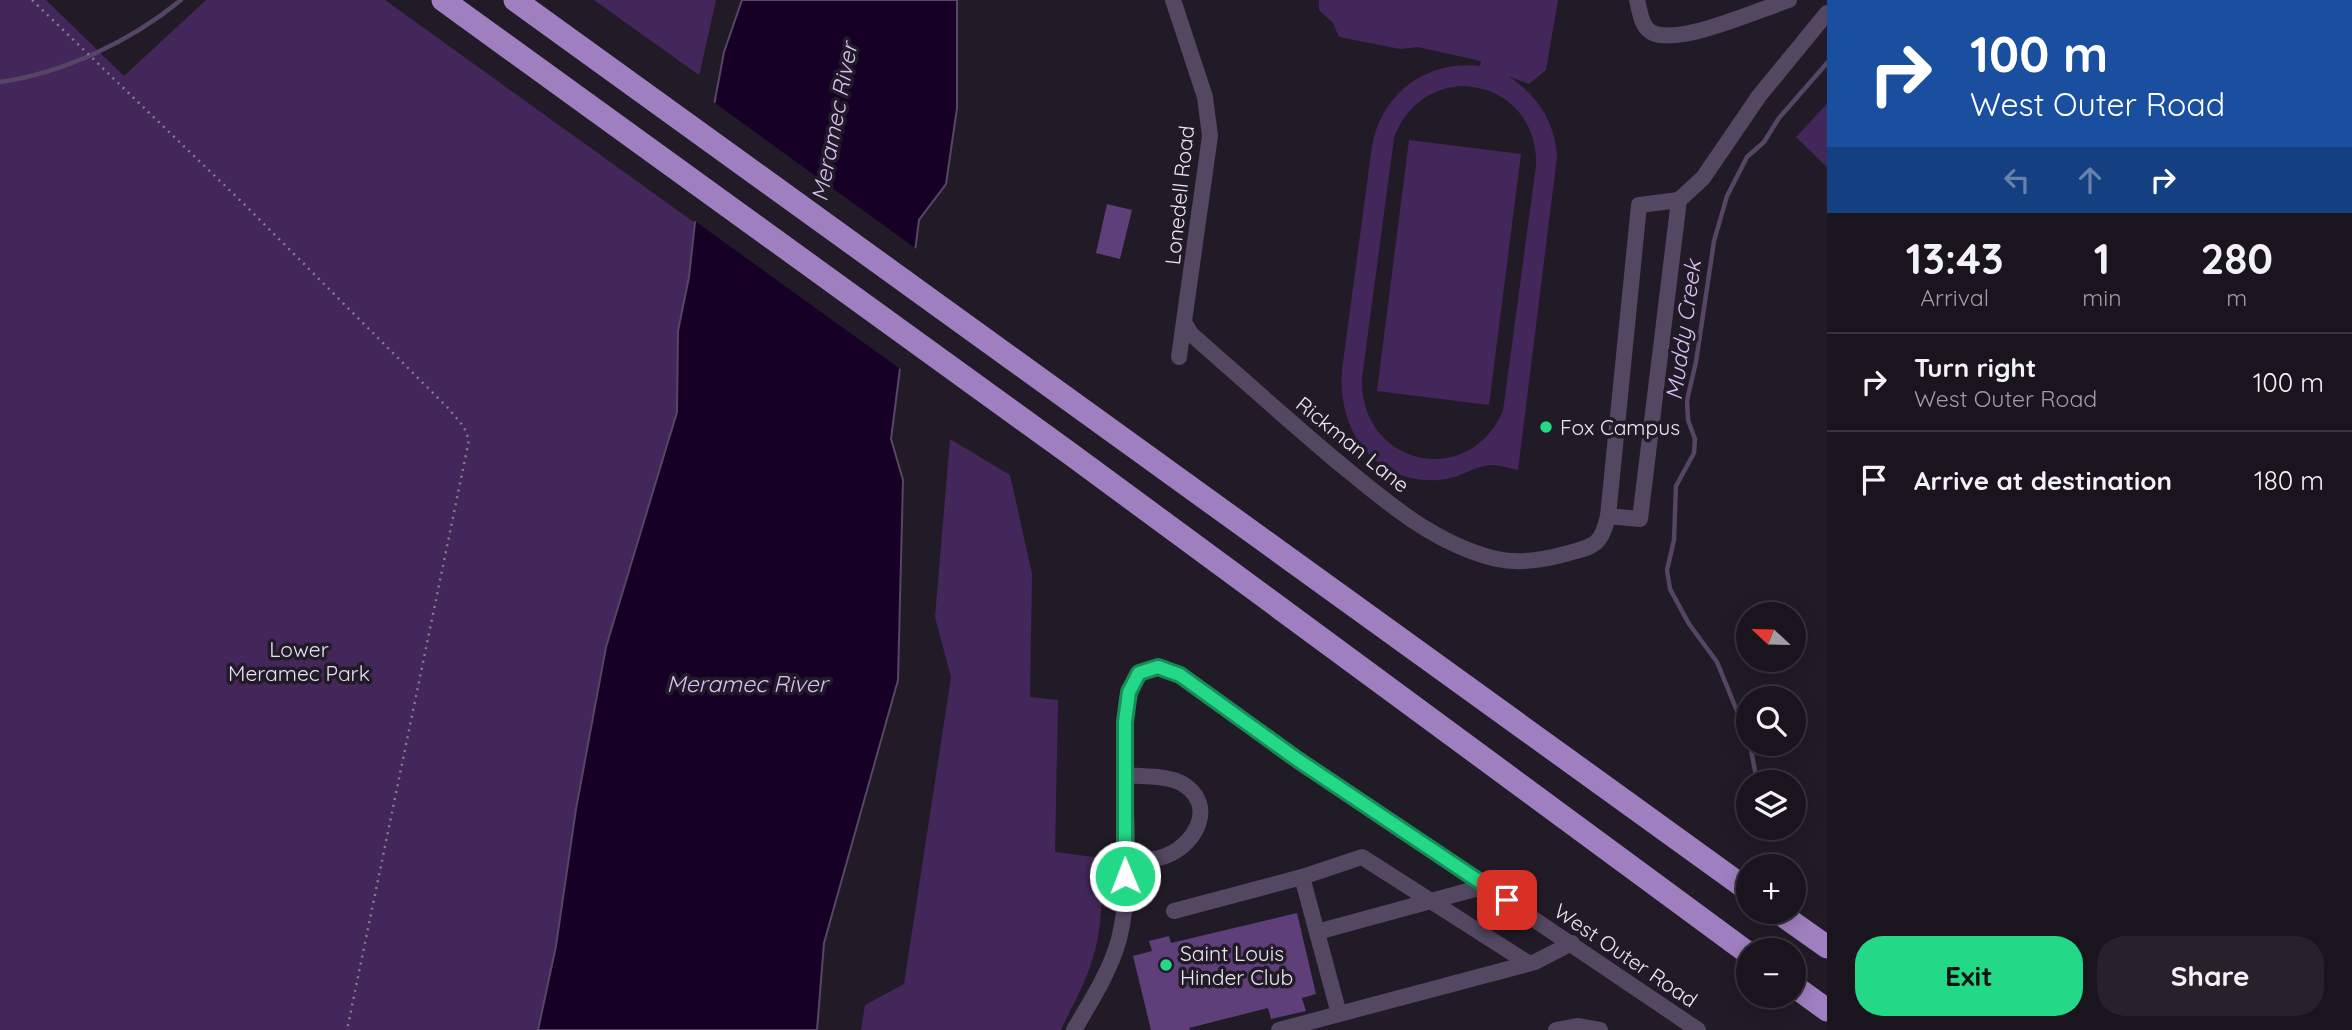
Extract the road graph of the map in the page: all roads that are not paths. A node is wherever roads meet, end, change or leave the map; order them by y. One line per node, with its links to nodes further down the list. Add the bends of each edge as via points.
1 (443, 0): 21 (highway)
2 (516, 0): 14 (highway)
3 (1173, 0): 8 (street, Lonedell Road, via 1205,97 1209,136)
4 (1637, 0): 5 (street, via 1643,24 1651,33 1676,37)
5 (1789, 0)
6 (1827, 13): 7 (street, via 1759,96 1703,178)
7 (1679, 200): 10 (street, via 1639,205); 10 (street, via 1640,519)
8 (1184, 322): 9 (street, Lonedell Road); 10 (street, Rickman Lane, via 1191,334 1371,489 1432,533 1462,548 1518,562 1556,556 1594,546 1604,534)
9 (1179, 357)
10 (1608, 516)
11 (1125, 775): 12 (street); 12 (street, via 1181,783 1198,796 1203,807 1200,822 1169,854); 15 (street, West Outer Road, via 1127,700 1135,679 1145,670 1163,667)
12 (1125, 860): 28 (street, via 1124,906 1116,948)
13 (1302, 877): 16 (street, via 1362,857); 17 (street); 19 (street)
14 (1736, 881)
15 (1486, 886): 16 (street); 20 (street, West Outer Road)
16 (1430, 901): 19 (street); 23 (street)
17 (1174, 911)
18 (1795, 924): 22 (highway)
19 (1317, 932): 26 (street)
20 (1572, 943): 23 (street); 32 (street, West Outer Road)
21 (1736, 944)
22 (1827, 947)
23 (1528, 963): 26 (street)
24 (1806, 995): 25 (highway)
25 (1827, 1010)
26 (1339, 1014): 29 (street)
27 (1576, 1028): 30 (street); 31 (street)
28 (1074, 1030)
29 (1279, 1030)
30 (1556, 1030)
31 (1600, 1030)
32 (1698, 1030)

